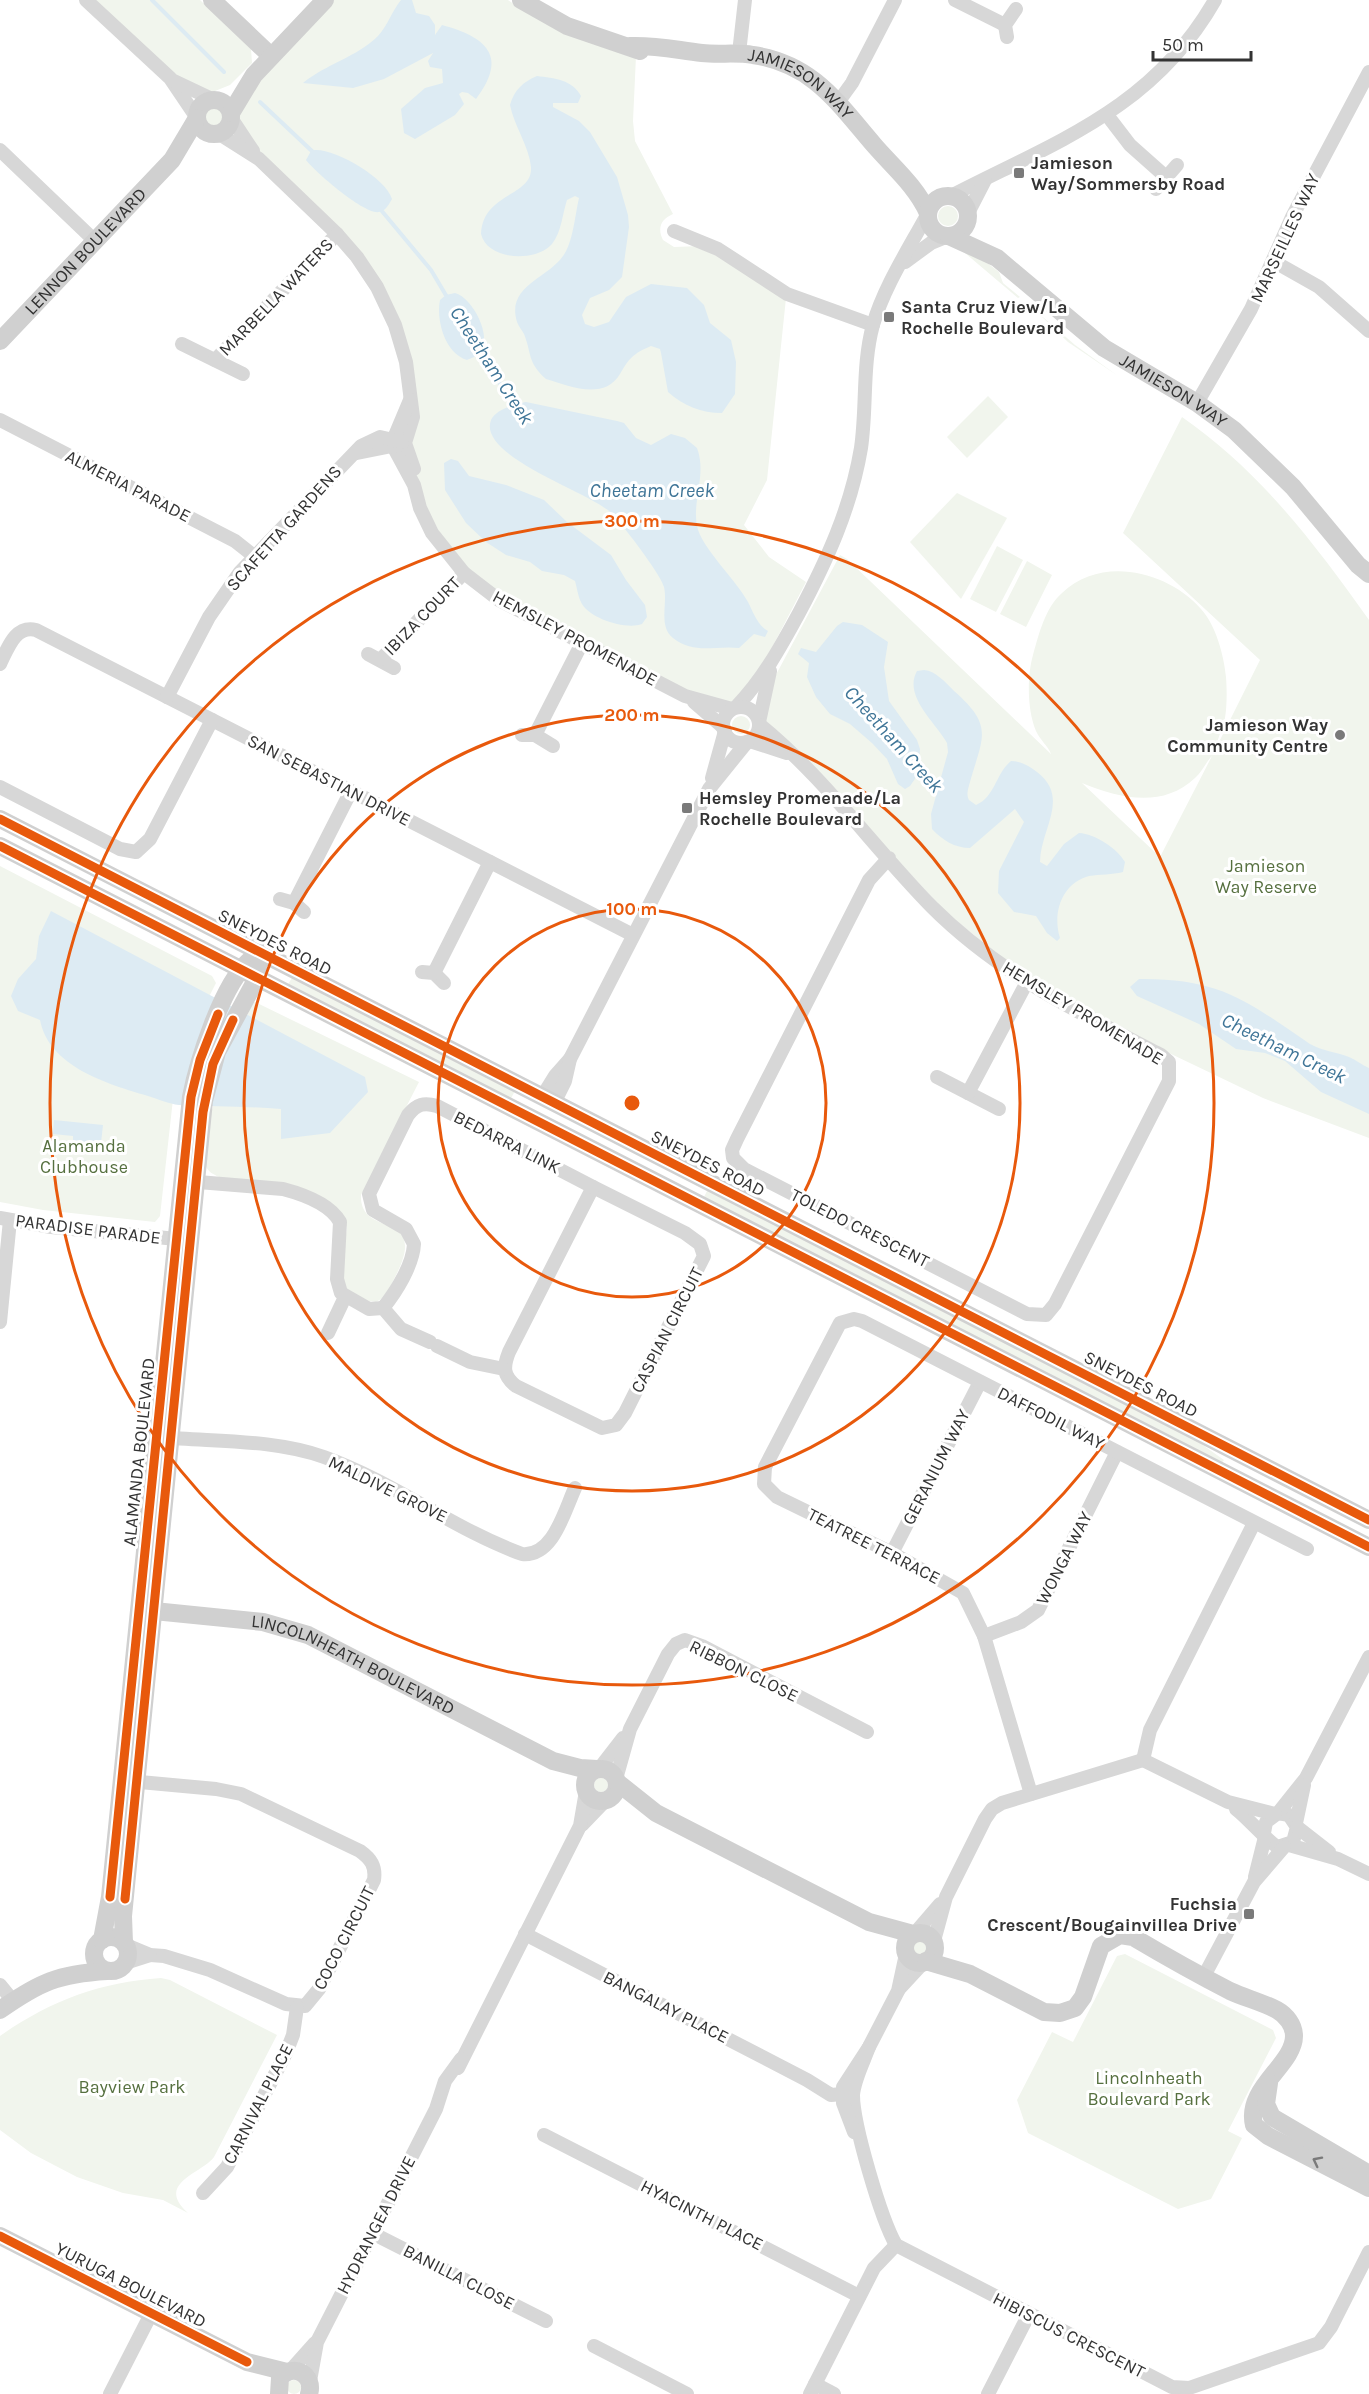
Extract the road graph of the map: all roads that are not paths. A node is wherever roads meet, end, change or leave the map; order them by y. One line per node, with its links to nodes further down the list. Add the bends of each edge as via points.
1 (86, 0): 14 (street)
2 (212, 0): 11 (street)
3 (325, 0): 11 (street)
4 (745, 0): 10 (street)
5 (895, 0): 16 (street)
6 (955, 0): 9 (street, via 1006,31)
7 (1215, 0): 17 (street, via 1163,68)
8 (531, 3): 10 (street, JAMIESON WAY, via 581,32 663,57)
9 (1016, 9)
10 (739, 53): 16 (street, JAMIESON WAY, via 793,67)
11 (271, 56): 13 (street)
12 (1369, 72): 37 (street, MARSEILLES WAY)
13 (254, 75): 15 (street); 18 (street)
14 (170, 78): 15 (street); 19 (street)
15 (214, 99): 18 (street, via 225,103); 19 (street, via 201,104)
16 (839, 101): 25 (street, JAMIESON WAY)
17 (1107, 115): 26 (street, via 1130,145); 27 (street)
18 (231, 116): 20 (street, via 228,127); 22 (street)
19 (197, 118): 20 (street, via 203,130); 23 (street, LENNON BOULEVARD)
20 (216, 134): 22 (street); 23 (street, LENNON BOULEVARD)
21 (0, 150): 35 (street)
22 (259, 159): 33 (street)
23 (172, 160): 35 (street, LENNON BOULEVARD)
24 (1177, 165): 26 (street)
25 (903, 176): 29 (street, JAMIESON WAY); 30 (street, JAMIESON WAY)
26 (1166, 177): 28 (street)
27 (985, 180): 29 (street); 31 (street)
28 (1156, 189)
29 (947, 196): 30 (street, via 932,204); 31 (street, via 963,202)
30 (928, 214): 34 (street, via 933,230); 38 (street)
31 (968, 214): 34 (street, via 963,230); 36 (street, JAMIESON WAY)
32 (674, 231): 39 (street, via 718,249 787,294)
33 (337, 234): 43 (street, MARBELLA WATERS); 47 (street, via 369,272 402,346 413,417)
34 (949, 236): 36 (street, JAMIESON WAY); 38 (street, via 931,243)
35 (95, 241): 41 (street, LENNON BOULEVARD)
36 (997, 258): 45 (street, JAMIESON WAY, via 1104,348)
37 (1273, 261): 40 (street, via 1319,287); 45 (street, MARSEILLES WAY, via 1246,319)
38 (901, 265): 39 (street)
39 (873, 325): 54 (street, via 866,367 863,433 849,503 829,556)
40 (1369, 331)
41 (0, 340)
42 (182, 344): 43 (street, MARBELLA WATERS)
43 (215, 360): 44 (street, MARBELLA WATERS)
44 (243, 374)
45 (1197, 403): 48 (street, JAMIESON WAY, via 1263,457)
46 (0, 420): 49 (street, ALMERIA PARADE, via 236,541)
47 (398, 443): 49 (street, SCAFETTA GARDENS, via 380,437 367,442); 50 (street, HEMSLEY PROMENADE, via 413,464 420,508 432,533)
48 (1337, 541): 51 (street, JAMIESON WAY); 52 (street, JAMIESON WAY, via 1348,566)
49 (254, 556): 58 (street, SCAFETTA GARDENS, via 209,617)
50 (464, 573): 53 (street, HEMSLEY PROMENADE, via 499,600); 56 (street, IBIZA COURT, via 374,657)
51 (1369, 574)
52 (1369, 587)
53 (582, 642): 57 (street, HEMSLEY PROMENADE); 64 (street, via 528,735)
54 (772, 663): 59 (street); 61 (street)
55 (0, 664): 58 (street, SAN SEBASTIAN DRIVE, via 12,641 24,630 41,633)
56 (394, 668)
57 (685, 696): 59 (street, HEMSLEY PROMENADE); 62 (street, HEMSLEY PROMENADE)
58 (167, 697): 60 (street, SAN SEBASTIAN DRIVE)
59 (734, 708): 61 (street, via 751,709); 62 (street, via 725,717)
60 (212, 720): 66 (street, via 150,839 136,852 120,849); 68 (street, SAN SEBASTIAN DRIVE)
61 (759, 724): 63 (street, via 758,732); 65 (street, HEMSLEY PROMENADE)
62 (724, 730): 63 (street, via 736,742); 67 (street)
63 (748, 741): 65 (street, HEMSLEY PROMENADE); 67 (street)
64 (553, 747)
65 (792, 755): 71 (street, HEMSLEY PROMENADE)
66 (0, 787)
67 (709, 789): 74 (street)
68 (351, 791): 72 (street, SAN SEBASTIAN DRIVE); 73 (street, via 299,907)
69 (0, 819): 75 (street, SNEYDES ROAD)
70 (0, 846): 76 (street)
71 (889, 858): 79 (street, HEMSLEY PROMENADE, via 951,924); 81 (street, TOLEDO CRESCENT, via 869,880 737,1139 732,1153 739,1165 1027,1314 1043,1316 1055,1304 1169,1081)
72 (490, 862): 74 (street, SAN SEBASTIAN DRIVE); 77 (street)
73 (280, 899)
74 (633, 935): 84 (street, via 570,1059 555,1076)
75 (260, 952): 76 (street); 78 (street); 84 (street, SNEYDES ROAD)
76 (240, 969): 78 (street); 80 (street, ALAMANDA BOULEVARD)
77 (433, 976)
78 (257, 978): 80 (street, ALAMANDA BOULEVARD); 86 (street)
79 (1026, 982): 81 (street, HEMSLEY PROMENADE, via 1161,1055); 83 (street)
80 (236, 998): 87 (street, ALAMANDA BOULEVARD, via 200,1060)
81 (1170, 1068)
82 (937, 1077): 83 (street)
83 (968, 1093): 85 (street)
84 (548, 1100): 86 (street); 101 (street, SNEYDES ROAD)
85 (999, 1109)
86 (538, 1122): 103 (street)
87 (190, 1182): 90 (street, ALAMANDA BOULEVARD); 91 (street, via 283,1189 330,1210 340,1222 337,1279)
88 (593, 1187): 92 (street, BEDARRA LINK, via 437,1106 419,1105 408,1114 369,1194 374,1210 406,1229 414,1244 411,1258); 96 (street); 96 (street, CASPIAN CIRCUIT, via 693,1238 703,1249 701,1264 616,1425 602,1428 591,1424 516,1386)
89 (5, 1219): 90 (street, PARADISE PARADE); 94 (street)
90 (184, 1240): 98 (street, ALAMANDA BOULEVARD)
91 (345, 1297): 92 (street, via 369,1309); 95 (street)
92 (383, 1308): 96 (street, via 401,1329 470,1362)
93 (846, 1320): 97 (street, DAFFODIL WAY, via 862,1321); 105 (street, TEATREE TERRACE, via 836,1328 763,1477 768,1490 777,1497)
94 (0, 1322)
95 (328, 1333)
96 (504, 1369)
97 (980, 1382): 99 (street, DAFFODIL WAY); 105 (street, GERANIUM WAY)
98 (164, 1438): 100 (street, MALDIVE GROVE, via 278,1447 323,1457 522,1554 544,1549); 106 (street, ALAMANDA BOULEVARD)
99 (1117, 1452): 102 (street, DAFFODIL WAY); 107 (street, WONGA WAY, via 1038,1610 1021,1622)
100 (575, 1488)
101 (1369, 1520)
102 (1254, 1523): 104 (street, DAFFODIL WAY); 111 (street, via 1150,1730)
103 (1369, 1547)
104 (1306, 1549)
105 (892, 1553): 107 (street, TEATREE TERRACE, via 963,1593)
106 (146, 1611): 112 (street, LINCOLNHEATH BOULEVARD, via 263,1622 308,1635); 116 (street, ALAMANDA BOULEVARD)
107 (984, 1636): 118 (street, TEATREE TERRACE)
108 (1369, 1657): 114 (street)
109 (630, 1730): 110 (street, RIBBON CLOSE, via 668,1654 685,1640); 113 (street, RIBBON CLOSE); 115 (street, RIBBON CLOSE)
110 (867, 1732)
111 (1143, 1760): 118 (street); 120 (street)
112 (553, 1761): 113 (street, LINCOLNHEATH BOULEVARD); 117 (street, LINCOLNHEATH BOULEVARD)
113 (598, 1769): 115 (street, via 609,1771); 117 (street, via 586,1778)
114 (1306, 1778): 122 (street); 123 (street)
115 (616, 1780): 119 (street, via 615,1792); 121 (street)
116 (129, 1781): 135 (street, ALAMANDA BOULEVARD); 136 (street, ALAMANDA BOULEVARD); 148 (street, COCO CIRCUIT, via 241,1794 368,1857 373,1864 374,1880 313,1999)
117 (586, 1790): 119 (street, via 594,1799); 124 (street, HYDRANGEA DRIVE)
118 (1031, 1794): 130 (street, via 992,1809)
119 (607, 1799): 121 (street); 124 (street, HYDRANGEA DRIVE)
120 (1228, 1802): 122 (street); 125 (street)
121 (656, 1813): 131 (street)
122 (1276, 1814): 123 (street, via 1289,1815); 125 (street, via 1266,1822)
123 (1297, 1825): 126 (street, via 1296,1837); 127 (street)
124 (580, 1826): 132 (street, HYDRANGEA DRIVE)
125 (1264, 1835): 126 (street, via 1272,1845); 129 (street)
126 (1286, 1846): 127 (street); 129 (street)
127 (1338, 1858): 128 (street)
128 (1369, 1874)
129 (1254, 1882): 144 (street)
130 (946, 1897): 133 (street); 134 (street)
131 (869, 1922): 133 (street); 137 (street)
132 (525, 1934): 150 (street, BANGALAY PLACE, via 807,2080); 157 (street, HYDRANGEA DRIVE, via 461,2059 449,2094 436,2109)
133 (914, 1934): 134 (street, via 926,1934); 137 (street, via 905,1943)
134 (934, 1942): 139 (street, via 934,1954); 143 (street)
135 (99, 1943): 136 (street, via 111,1937); 141 (street, via 95,1961); 142 (street)
136 (125, 1944): 138 (street, COCO CIRCUIT); 140 (street)
137 (906, 1953): 139 (street, via 913,1961); 146 (street)
138 (150, 1955): 140 (street, COCO CIRCUIT); 148 (street, COCO CIRCUIT, via 200,1966)
139 (925, 1962): 143 (street); 146 (street)
140 (125, 1964): 141 (street)
141 (107, 1971): 142 (street)
142 (65, 1974): 147 (street, via 40,1983)
143 (970, 1974): 144 (street, via 1044,2012 1060,2013 1075,2008 1083,1997 1101,1946 1120,1935 1133,1937)
144 (1203, 1978): 149 (street, via 1278,2011 1289,2020 1293,2045)
145 (0, 1985): 147 (street)
146 (898, 1991): 150 (street)
147 (6, 2006)
148 (297, 2007): 156 (street, CARNIVAL PLACE, via 286,2053 227,2167)
149 (1269, 2081): 151 (street, via 1266,2104); 152 (street, via 1252,2109)
150 (846, 2093): 159 (street)
151 (1272, 2117): 152 (street); 154 (street)
152 (1257, 2128): 155 (street, one-way to 152)
153 (544, 2135): 161 (street, HYACINTH PLACE)
154 (1369, 2174)
155 (1369, 2188)
156 (203, 2193)
157 (372, 2233): 164 (street, BANILLA CLOSE); 165 (street, HYDRANGEA DRIVE)
158 (0, 2236): 162 (street, YURUGA BOULEVARD)
159 (896, 2245): 161 (street, via 879,2260); 163 (street, HIBISCUS CRESCENT)
160 (1369, 2252): 163 (street, HIBISCUS CRESCENT, via 1319,2343 1184,2389 1162,2382)
161 (860, 2296): 170 (street)
162 (151, 2314): 167 (street, YURUGA BOULEVARD); 172 (street)
163 (1029, 2314): 175 (street)
164 (546, 2322)
165 (317, 2342): 168 (street, HYDRANGEA DRIVE); 169 (street, HYDRANGEA DRIVE)
166 (594, 2346): 173 (street)
167 (247, 2362): 168 (street, YURUGA BOULEVARD); 171 (street, YURUGA BOULEVARD)
168 (289, 2371): 169 (street, YURUGA BOULEVARD, via 300,2371); 171 (street, via 278,2383)
169 (312, 2388)
170 (812, 2389): 174 (street)
171 (279, 2393)
172 (110, 2394)
173 (687, 2394)
174 (834, 2394)
175 (988, 2394)

